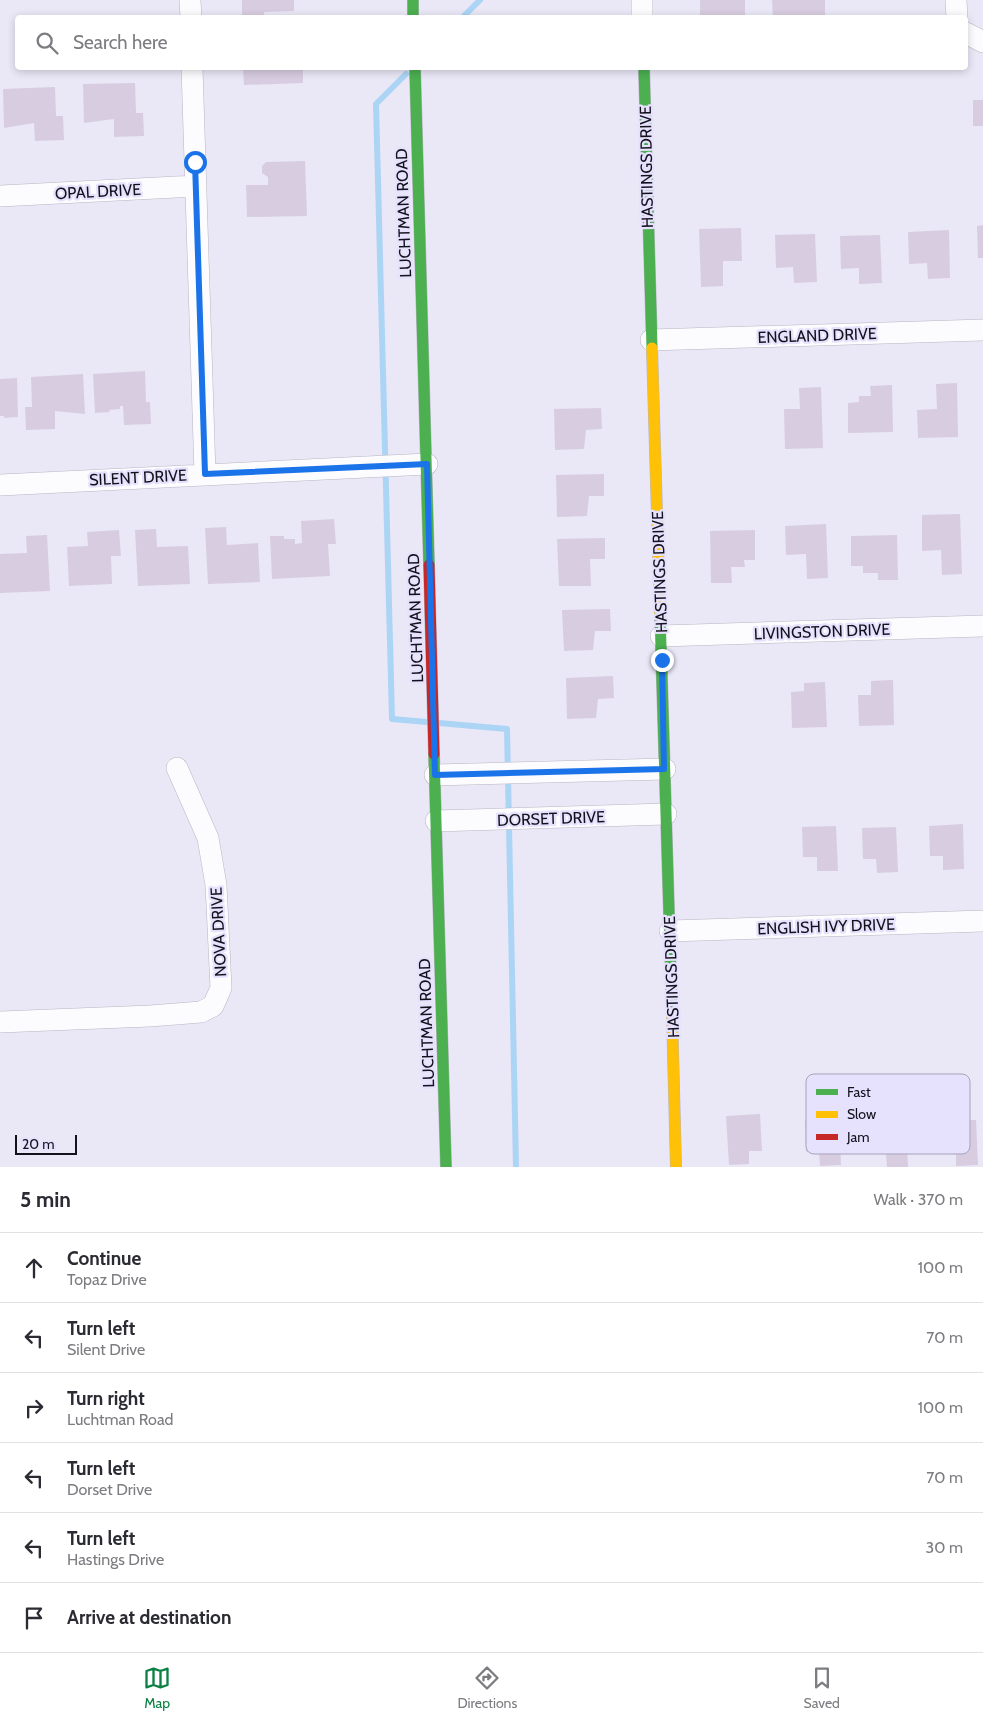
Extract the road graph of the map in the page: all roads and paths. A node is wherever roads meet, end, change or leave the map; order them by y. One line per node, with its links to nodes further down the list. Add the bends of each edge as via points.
1 (190, 0): 5 (street)
2 (413, 0): 6 (street)
3 (642, 0): 7 (street)
4 (956, 0): 8 (street)
5 (191, 15)
6 (413, 15)
7 (642, 15)
8 (957, 15)
9 (968, 34): 10 (street)
10 (983, 42)
11 (192, 70): 14 (street)
12 (415, 70): 18 (street, LUCHTMAN ROAD)
13 (644, 70): 17 (street, HASTINGS DRIVE)
14 (196, 186): 15 (street, OPAL DRIVE); 19 (street)
15 (0, 196)
16 (983, 330): 17 (street, ENGLAND DRIVE)
17 (651, 340): 22 (street, HASTINGS DRIVE)
18 (427, 464): 19 (street, SILENT DRIVE); 25 (street, LUCHTMAN ROAD)
19 (205, 474): 20 (street, SILENT DRIVE)
20 (0, 485)
21 (983, 626): 22 (street, LIVINGSTON DRIVE)
22 (661, 636): 24 (street, HASTINGS DRIVE)
23 (177, 768): 30 (street, NOVA DRIVE, via 208,838 216,885 221,988 213,1006 201,1012 150,1016)
24 (664, 769): 25 (street); 26 (street, HASTINGS DRIVE)
25 (435, 775): 27 (street, LUCHTMAN ROAD)
26 (666, 814): 27 (street, DORSET DRIVE); 29 (street, HASTINGS DRIVE)
27 (436, 821): 31 (street, LUCHTMAN ROAD)
28 (983, 921): 29 (street, ENGLISH IVY DRIVE)
29 (670, 931): 32 (street, HASTINGS DRIVE)
30 (0, 1022)
31 (446, 1167)
32 (676, 1167)

